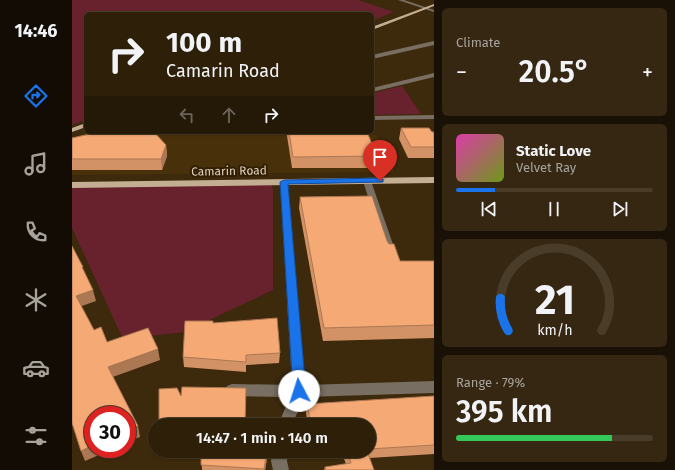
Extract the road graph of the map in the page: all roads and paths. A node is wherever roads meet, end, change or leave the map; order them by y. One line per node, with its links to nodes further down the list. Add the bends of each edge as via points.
1 (400, 0): 3 (street)
2 (434, 0): 3 (main road)
3 (417, 5): 5 (street); 7 (main road)
4 (434, 5): 5 (main road)
5 (426, 8): 6 (street); 8 (main road)
6 (434, 11)
7 (374, 22)
8 (374, 28)
9 (434, 43): 10 (street)
10 (374, 57)
11 (431, 75): 12 (street); 13 (street)
12 (434, 83)
13 (374, 89)
14 (374, 118): 15 (street)
15 (434, 118)
16 (84, 126): 17 (main road)
17 (72, 130)
18 (434, 180): 19 (main road, Camarin Road)
19 (367, 181): 20 (main road, Camarin Road); 22 (street)
20 (284, 182): 21 (main road, Camarin Road); 25 (street)
21 (72, 186)
22 (392, 253)
23 (434, 387): 25 (street)
24 (217, 390): 25 (street)
25 (299, 391): 26 (street)
26 (289, 418)
27 (279, 458): 28 (street)
28 (281, 470)

